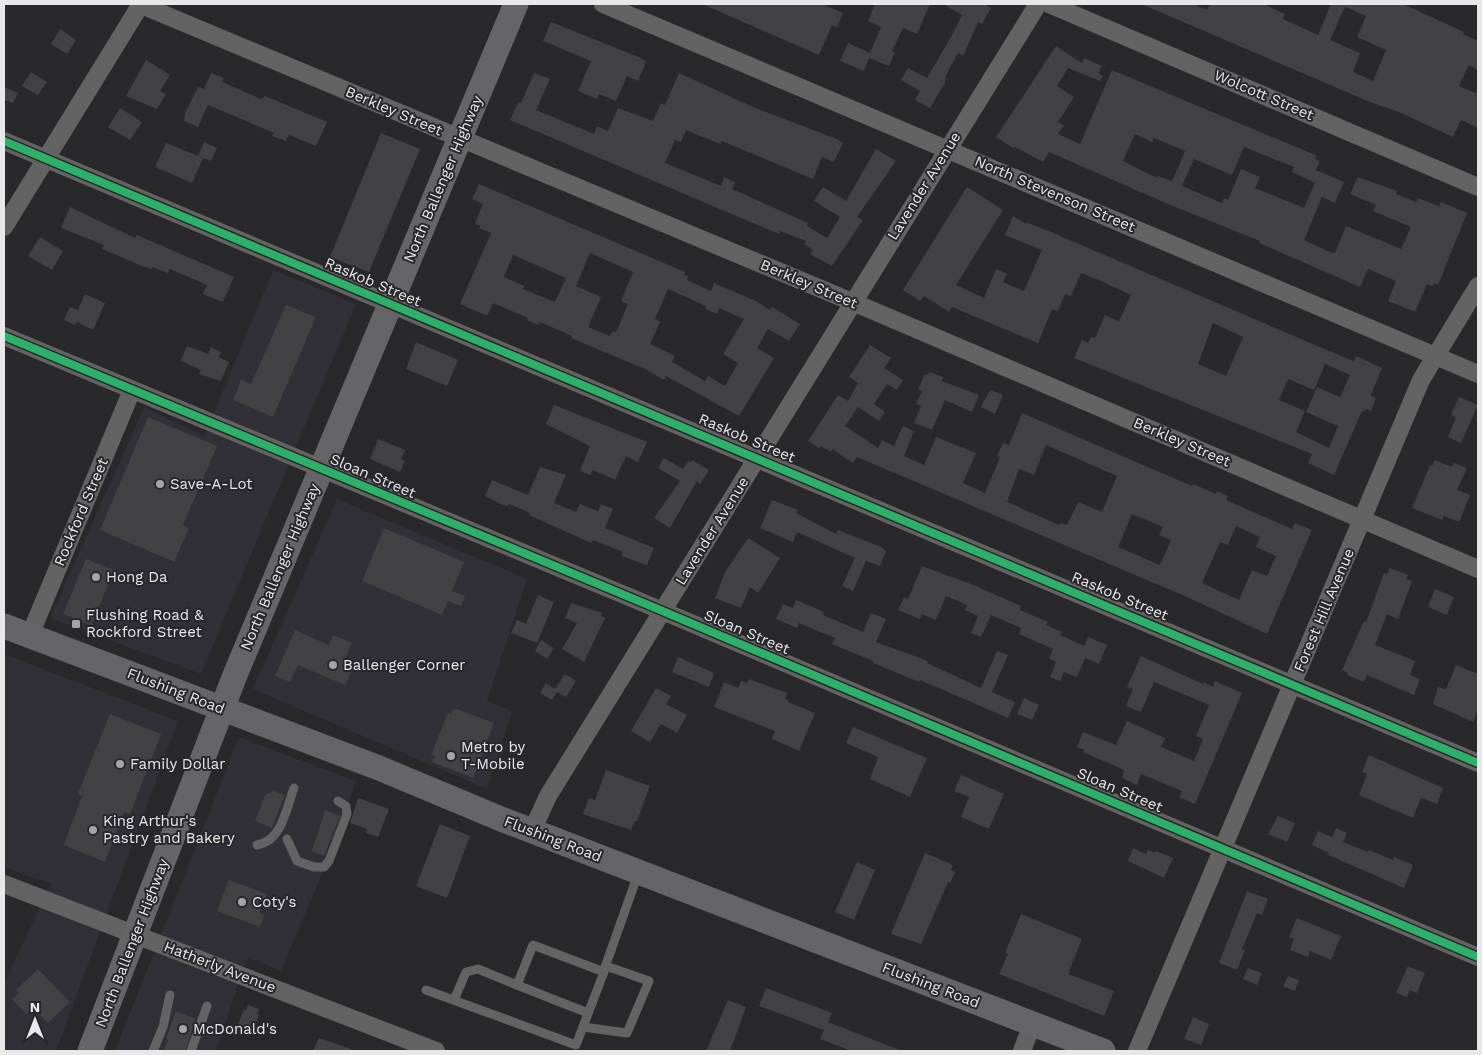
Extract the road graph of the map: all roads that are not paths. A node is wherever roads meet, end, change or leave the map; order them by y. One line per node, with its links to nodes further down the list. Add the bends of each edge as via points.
1 (140, 4): 6 (street, Berkley Street); 9 (street)
2 (516, 4): 6 (main road, North Ballenger Highway)
3 (603, 4): 8 (street, North Stevenson Street)
4 (1038, 4): 8 (street, Lavender Avenue)
5 (1049, 4): 10 (street, Wolcott Street)
6 (460, 139): 13 (street, Berkley Street); 14 (main road, North Ballenger Highway)
7 (4, 141): 9 (street, Raskob Street)
8 (948, 148): 13 (street, Lavender Avenue); 16 (street, North Stevenson Street)
9 (46, 158): 11 (street); 14 (street, Raskob Street)
10 (1478, 186)
11 (4, 227)
12 (1478, 286): 16 (street, Forest Hill Avenue)
13 (852, 302): 19 (street, Lavender Avenue); 21 (street, Berkley Street)
14 (391, 304): 19 (street, Raskob Street); 20 (main road, North Ballenger Highway)
15 (4, 336): 18 (street, Sloan Street)
16 (1436, 356): 17 (street, North Stevenson Street); 21 (street, Forest Hill Avenue, via 1421,380)
17 (1478, 374)
18 (132, 390): 20 (street, Sloan Street); 25 (street, Rockford Street)
19 (757, 458): 23 (street, Lavender Avenue); 26 (street, Raskob Street)
20 (321, 469): 23 (street, Sloan Street); 27 (main road, North Ballenger Highway)
21 (1362, 519): 22 (street, Berkley Street); 26 (street, Forest Hill Avenue)
22 (1478, 569)
23 (662, 611): 31 (street, Lavender Avenue, via 548,796); 34 (street, Sloan Street)
24 (4, 626): 25 (main road, Flushing Road)
25 (30, 635): 27 (main road, Flushing Road)
26 (1293, 685): 28 (street, Raskob Street); 34 (street, Forest Hill Avenue)
27 (222, 708): 31 (main road, Flushing Road); 37 (main road, North Ballenger Highway)
28 (1478, 763)
29 (294, 788): 33 (lane, via 276,835 270,841)
30 (338, 801): 32 (lane, via 346,806 347,814 324,866 297,861)
31 (532, 831): 35 (main road, Flushing Road)
32 (287, 839)
33 (257, 845)
34 (1222, 849): 38 (street, Sloan Street); 54 (street, Forest Hill Avenue)
35 (639, 872): 39 (lane); 46 (main road, Flushing Road)
36 (4, 884): 37 (street, Hatherly Avenue)
37 (134, 934): 48 (main road, North Ballenger Highway); 51 (street, Hatherly Avenue)
38 (1478, 957)
39 (605, 969): 40 (lane, via 533,945); 45 (lane); 47 (lane, via 649,981 627,1033)
40 (518, 985): 43 (lane, via 478,969 466,972); 45 (lane)
41 (426, 990): 43 (lane)
42 (170, 995): 49 (lane, via 163,1027)
43 (454, 1000): 47 (lane, via 576,1045)
44 (207, 1006): 50 (lane)
45 (588, 1013): 47 (lane)
46 (1032, 1024): 52 (street); 53 (main road, Flushing Road)
47 (583, 1027)
48 (90, 1051)
49 (153, 1051)
50 (191, 1051)
51 (436, 1051)
52 (1022, 1051)
53 (1103, 1051)
54 (1137, 1051)

